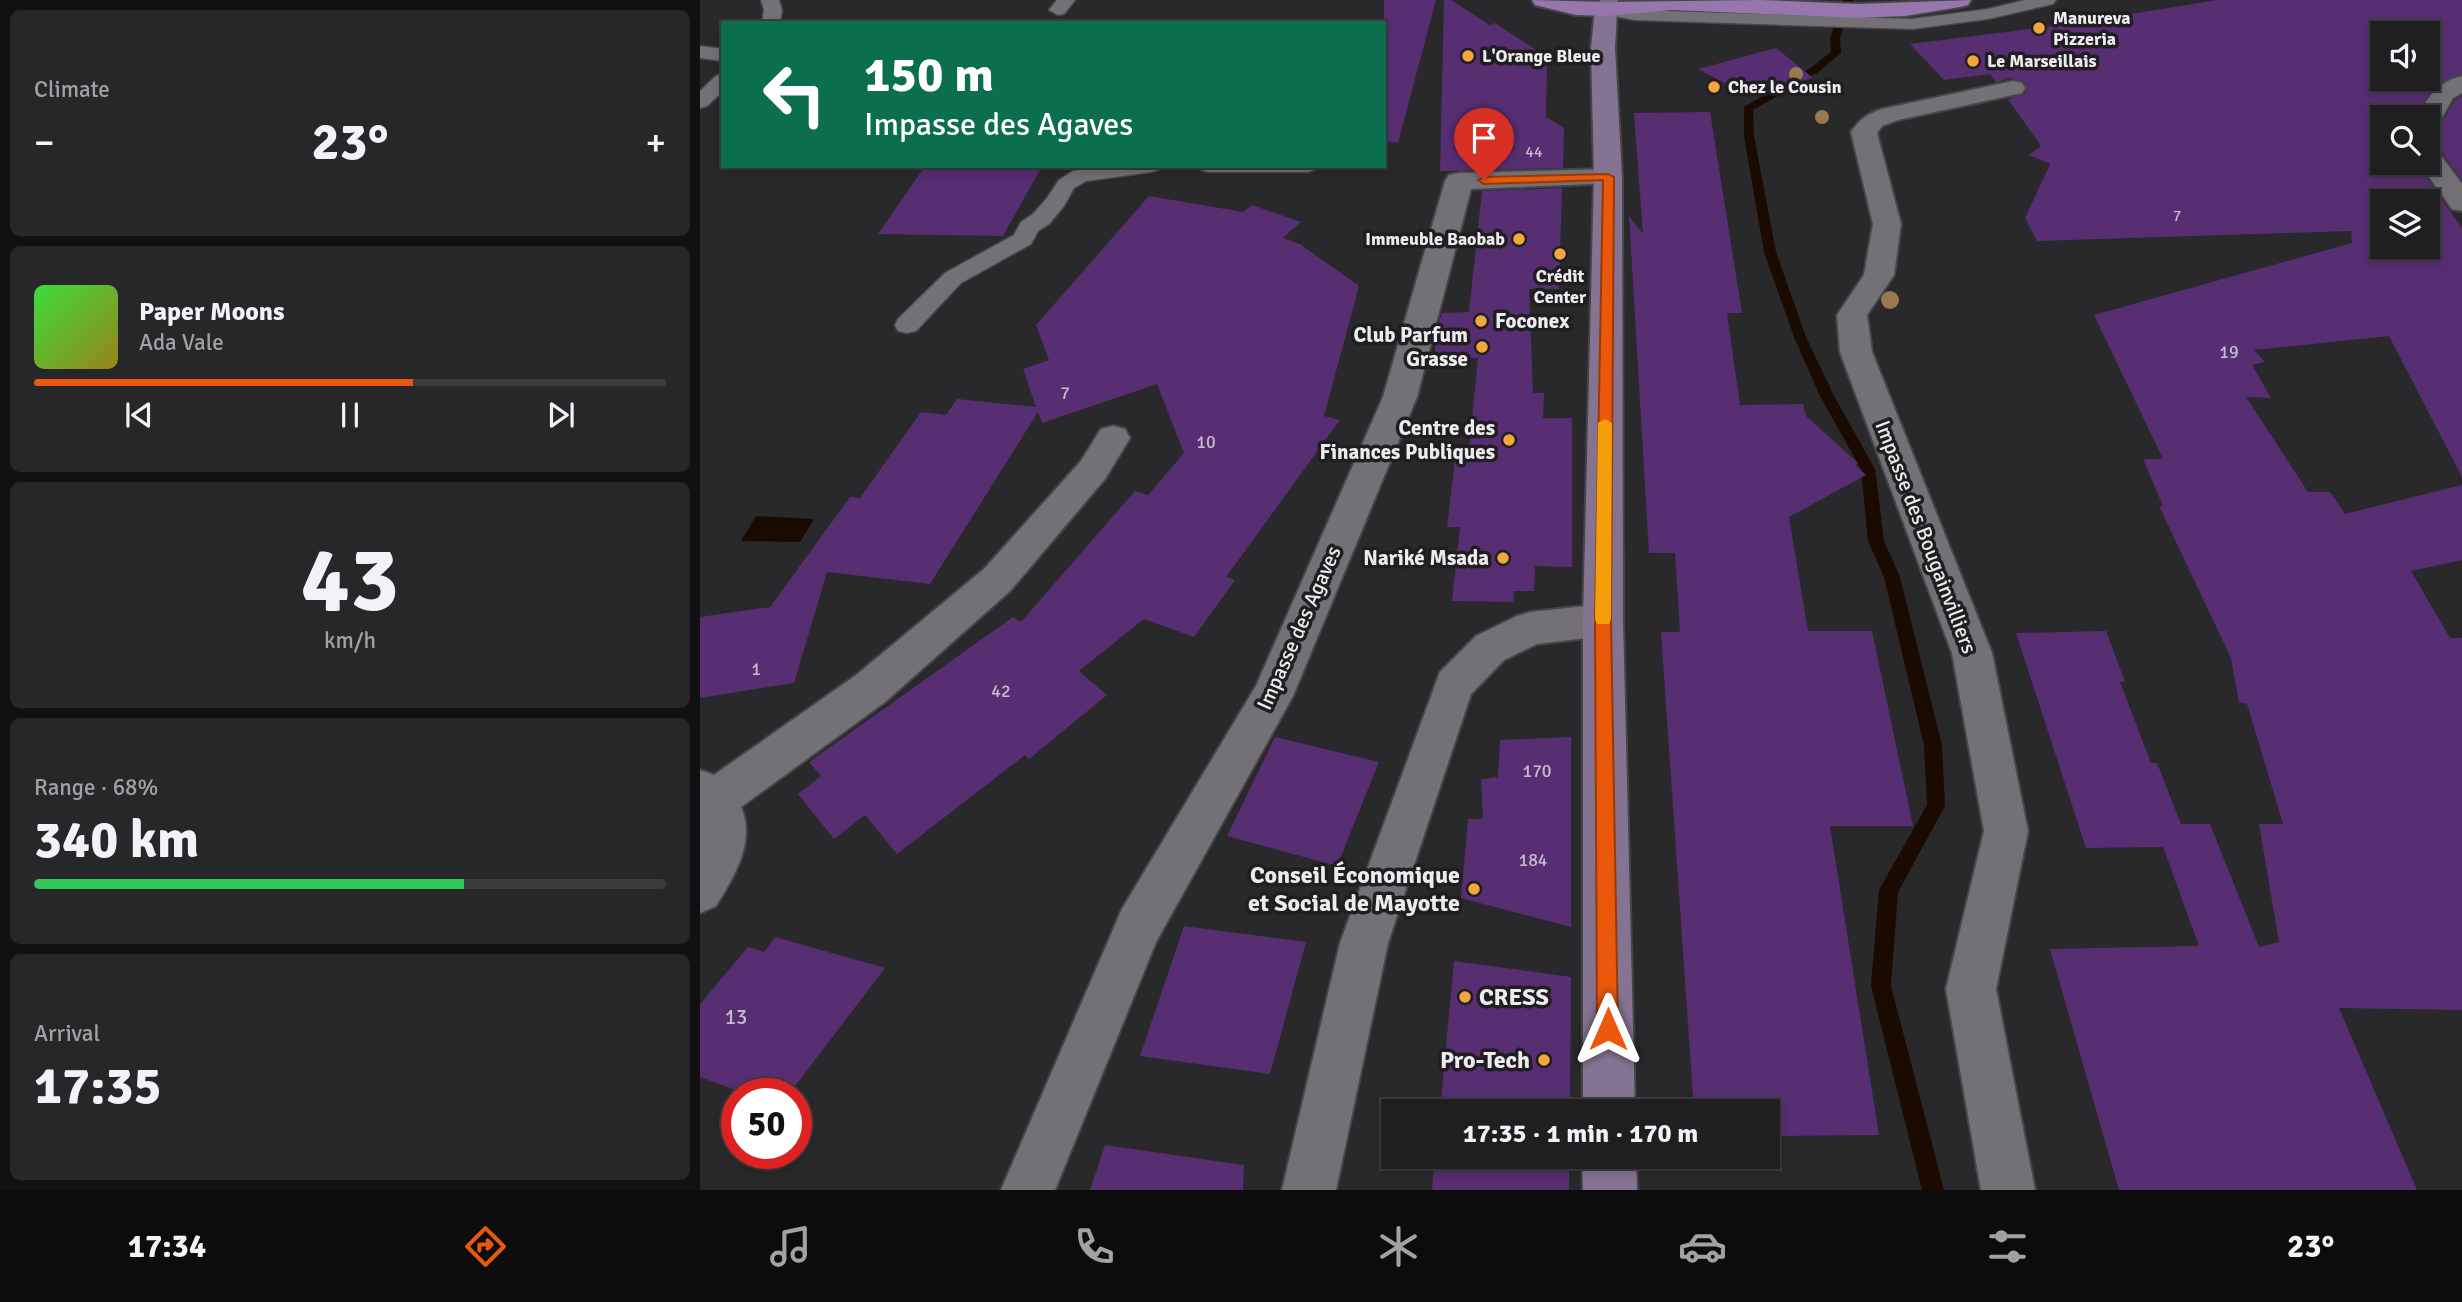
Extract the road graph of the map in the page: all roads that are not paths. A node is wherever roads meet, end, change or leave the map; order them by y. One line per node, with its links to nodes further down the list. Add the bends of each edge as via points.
1 (770, 0): 6 (lane)
2 (1542, 0): 5 (main road, via 1576,8)
3 (1960, 0): 5 (main road, via 1858,11)
4 (2047, 0): 5 (lane, via 1912,24 1634,15)
5 (1600, 3): 16 (main road)
6 (771, 21)
7 (700, 52): 8 (lane)
8 (721, 55)
9 (721, 82): 12 (lane)
10 (2462, 83): 13 (street, via 2443,93)
11 (2013, 88): 28 (street, Impasse des Bougainvilliers, via 1891,114 1873,121 1864,132 1888,224 1879,275 1852,315 1856,352 1972,653 2006,831 1971,989)
12 (700, 102)
13 (2437, 105)
14 (1133, 168): 18 (lane, via 1080,174 1066,184 1023,239 953,278)
15 (2440, 173): 17 (street)
16 (1608, 177): 20 (main road); 25 (street, Impasse des Agaves, via 1459,181 1395,410 1272,696 1139,926)
17 (2462, 203)
18 (907, 326)
19 (1113, 438): 21 (street, via 1093,470 997,580 870,690)
20 (1603, 620): 23 (main road); 26 (street, via 1531,628 1490,648 1454,684 1364,943)
21 (708, 794): 22 (street, via 727,828 714,869)
22 (700, 890)
23 (1609, 1099)
24 (1609, 1169): 27 (main road)
25 (1028, 1190)
26 (1308, 1190)
27 (1610, 1190)
28 (2008, 1190)

